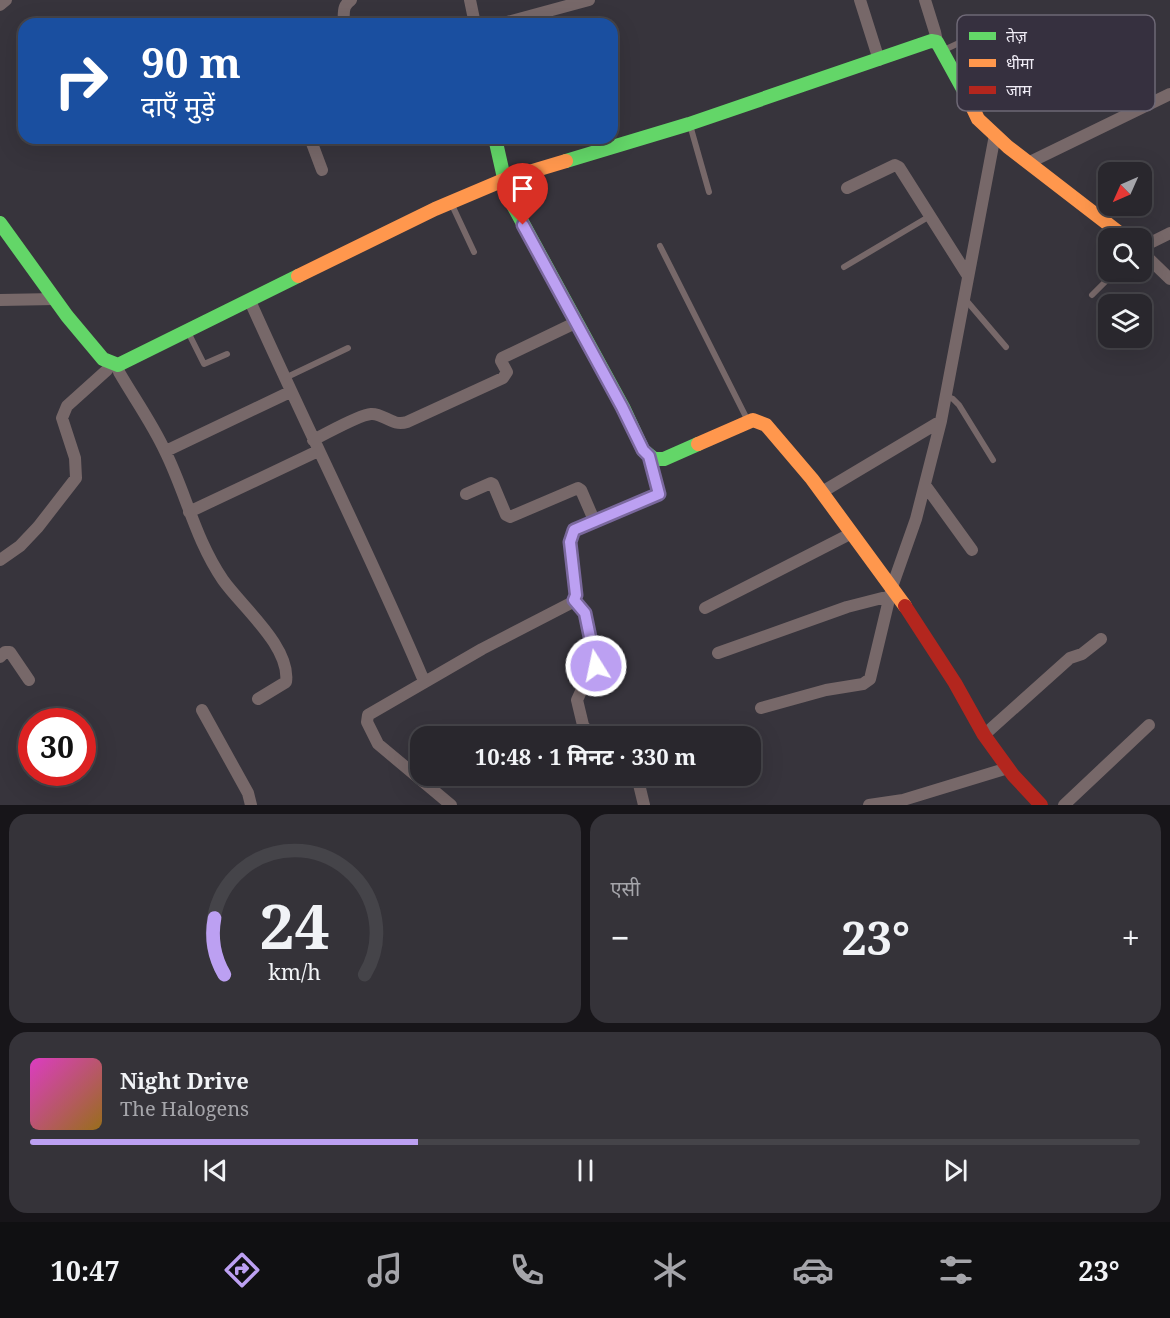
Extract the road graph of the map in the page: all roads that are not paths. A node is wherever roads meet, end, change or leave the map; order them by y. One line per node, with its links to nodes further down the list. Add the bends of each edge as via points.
1 (6, 0): 7 (street)
2 (351, 0): 8 (street, via 344,6)
3 (470, 0): 9 (street)
4 (589, 0): 10 (street)
5 (860, 0): 13 (street)
6 (925, 0): 12 (street)
7 (0, 5)
8 (343, 18)
9 (474, 18)
10 (522, 18)
11 (957, 39): 12 (lane)
12 (940, 46): 13 (street, via 931,41); 14 (street)
13 (879, 60): 19 (street)
14 (957, 79)
15 (1170, 94): 16 (street)
16 (1155, 101)
17 (974, 111): 20 (street)
18 (1135, 111): 23 (street)
19 (690, 124): 25 (street); 27 (lane)
20 (995, 135): 23 (street); 38 (street)
21 (312, 144): 24 (street)
22 (497, 144): 25 (street)
23 (1029, 163): 31 (street)
24 (322, 170)
25 (506, 178): 28 (street); 46 (street, via 514,207)
26 (847, 188): 29 (street, via 897,165)
27 (709, 192)
28 (451, 202): 35 (lane); 45 (street)
29 (930, 216): 37 (lane); 38 (street)
30 (0, 223): 43 (street)
31 (1113, 228)
32 (1170, 233): 33 (street)
33 (1152, 242)
34 (660, 246): 56 (lane)
35 (474, 252)
36 (1152, 262): 39 (street)
37 (844, 267)
38 (968, 276): 42 (street)
39 (1170, 279)
40 (1105, 282): 41 (lane)
41 (1092, 295)
42 (964, 298): 48 (lane); 54 (street)
43 (55, 299): 44 (street); 51 (street, via 103,359)
44 (0, 300)
45 (250, 301): 47 (street); 52 (street)
46 (575, 323): 57 (street, via 502,358 507,372 503,378 407,422 394,423 371,414); 59 (street)
47 (188, 331): 50 (lane, via 204,364); 51 (street)
48 (1006, 347)
49 (348, 348): 52 (lane)
50 (227, 354)
51 (114, 365): 58 (street); 68 (street, via 62,414 75,458 76,478 38,527)
52 (284, 378): 53 (street)
53 (290, 392): 57 (street); 58 (street)
54 (946, 396): 55 (street); 60 (lane, via 959,405)
55 (941, 421): 61 (street); 62 (street)
56 (748, 422): 59 (street, via 664,459); 62 (street, via 766,425)
57 (316, 445): 64 (street); 76 (street)
58 (166, 451): 64 (street)
59 (649, 456): 65 (street, via 659,494)
60 (993, 460)
61 (925, 485): 67 (street); 69 (street)
62 (822, 492): 66 (street)
63 (466, 494): 65 (street, via 493,484 510,517 578,488)
64 (189, 512): 77 (street, via 223,580 284,661 286,682)
65 (594, 520): 70 (street, via 574,530 570,542)
66 (852, 533): 69 (street); 71 (street)
67 (972, 550)
68 (0, 560)
69 (891, 592): 73 (street); 78 (street, via 867,682); 82 (street, via 955,683)
70 (574, 600): 76 (street); 81 (street, via 585,613 596,666 593,679 578,694)
71 (705, 608)
72 (1101, 639): 82 (street, via 1070,658)
73 (718, 653)
74 (0, 657): 75 (street, via 9,652)
75 (29, 680)
76 (424, 681): 87 (street, via 373,711 367,722 378,744)
77 (258, 699)
78 (761, 708)
79 (202, 710): 86 (street)
80 (1149, 725): 91 (street)
81 (584, 726)
82 (984, 735): 83 (street)
83 (1008, 768): 85 (street); 90 (street)
84 (639, 786): 88 (street)
85 (905, 803): 89 (street)
86 (251, 805)
87 (451, 805)
88 (644, 805)
89 (869, 805)
90 (1041, 805)
91 (1064, 805)

